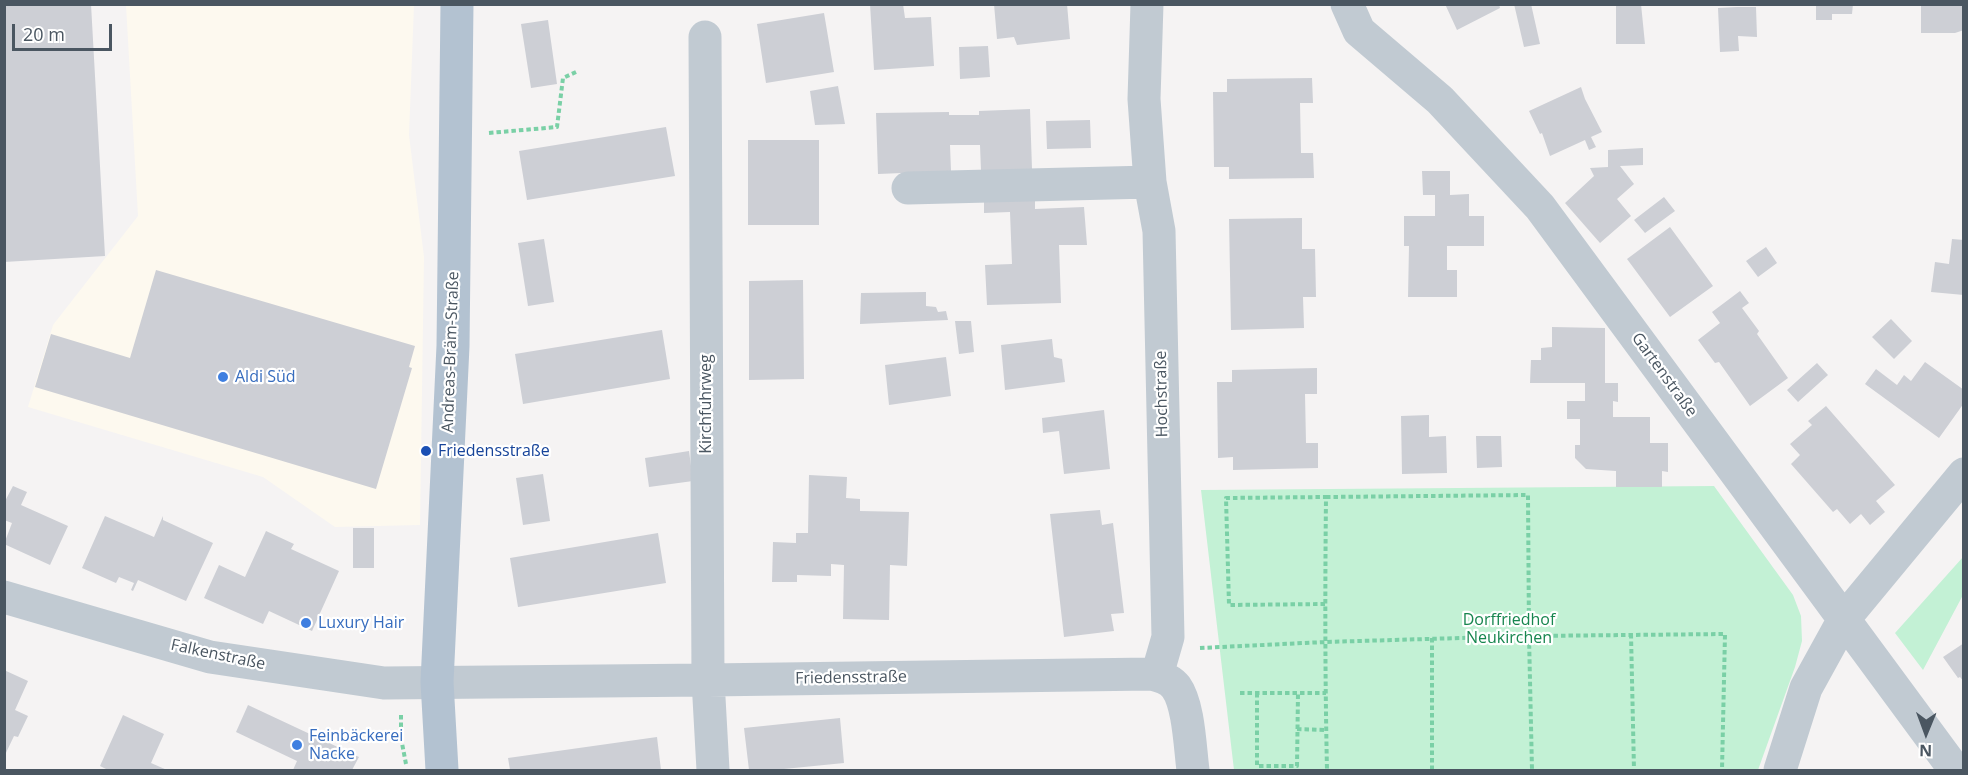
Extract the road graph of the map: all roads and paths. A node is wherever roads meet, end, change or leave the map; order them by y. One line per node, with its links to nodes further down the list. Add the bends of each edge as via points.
1 (458, 4): 20 (main road, Andreas-Bräm-Straße, via 453,346)
2 (1147, 4): 7 (street, Hochstraße, via 1144,99)
3 (1347, 4): 13 (street, Gartenstraße, via 1359,32 1440,100 1539,207)
4 (705, 37): 19 (street, Kirchfuhrweg)
5 (576, 72): 6 (path, via 563,78 557,127)
6 (479, 134)
7 (1150, 182): 8 (street); 18 (street, Hochstraße, via 1159,231 1168,637)
8 (908, 188)
9 (1964, 474): 13 (street)
10 (1326, 497): 12 (path); 12 (path, via 1226,498 1229,605); 15 (path, via 1527,495)
11 (4, 597): 20 (street, Falkenstraße, via 210,657 384,683)
12 (1325, 604): 17 (path)
13 (1844, 619): 35 (street, via 1806,688); 36 (street, Gartenstraße)
14 (1631, 634): 15 (path); 33 (path); 34 (path, via 1725,634)
15 (1529, 636): 16 (path); 32 (path)
16 (1432, 638): 17 (path); 31 (path)
17 (1325, 642): 18 (path); 24 (path)
18 (1160, 662): 19 (street, Friedensstraße, via 1135,673); 29 (street, via 1181,699)
19 (708, 680): 20 (street, Friedensstraße); 28 (street, Kirchfuhrweg)
20 (437, 682): 27 (main road, Andreas-Bräm-Straße)
21 (1240, 693): 22 (path)
22 (1257, 693): 23 (path); 25 (path, via 1257,766 1297,766)
23 (1298, 693): 24 (path); 25 (path)
24 (1326, 693): 26 (path)
25 (1298, 729): 26 (path)
26 (1326, 730): 30 (path)
27 (442, 771)
28 (712, 771)
29 (1193, 771)
30 (1327, 771)
31 (1432, 771)
32 (1532, 771)
33 (1634, 771)
34 (1722, 771)
35 (1780, 771)
36 (1955, 771)

